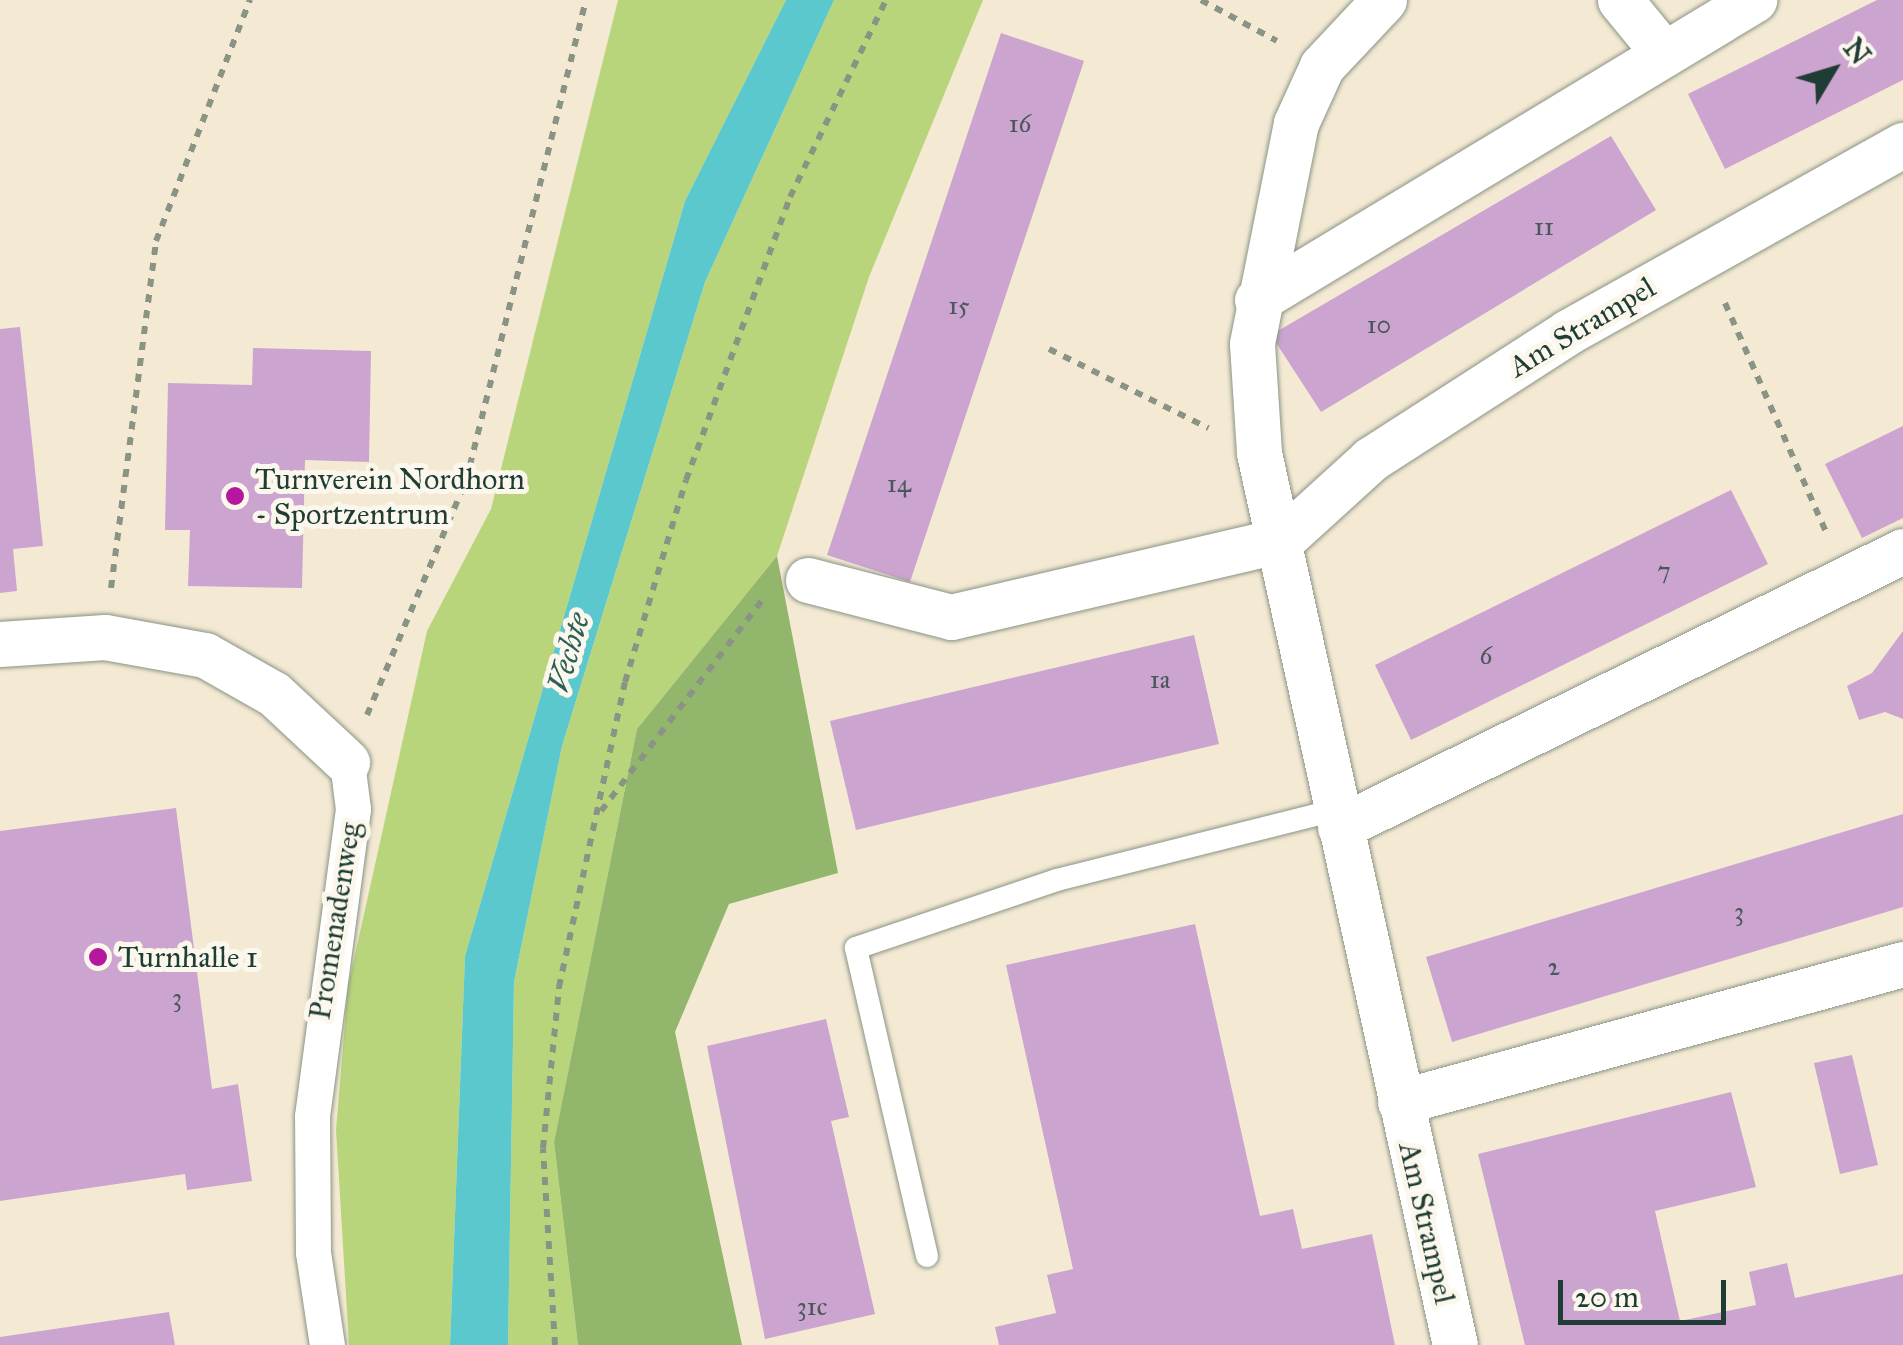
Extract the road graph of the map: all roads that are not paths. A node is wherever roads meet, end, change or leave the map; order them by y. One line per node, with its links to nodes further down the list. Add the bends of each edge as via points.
1 (1384, 0): 6 (street, Am Strampel, via 1322,66 1287,155)
2 (1620, 0): 4 (street)
3 (1754, 0): 4 (street)
4 (1661, 50): 6 (street)
5 (1903, 145): 7 (street, Am Strampel, via 1705,256 1371,459)
6 (1257, 300): 7 (street, Am Strampel, via 1259,453)
7 (1282, 540): 9 (street, via 952,617); 12 (street, Am Strampel)
8 (1903, 551): 12 (street)
9 (808, 580)
10 (0, 644): 11 (street, via 105,637 205,655 274,694)
11 (347, 762): 16 (street, Promenadenweg, via 353,809 312,1116 313,1252)
12 (1338, 818): 14 (street, Am Strampel); 15 (lane, via 1057,880 856,948)
13 (1903, 964): 14 (street, Am Strampel)
14 (1400, 1102): 17 (street, Am Strampel)
15 (927, 1256)
16 (328, 1345)
17 (1455, 1345)

